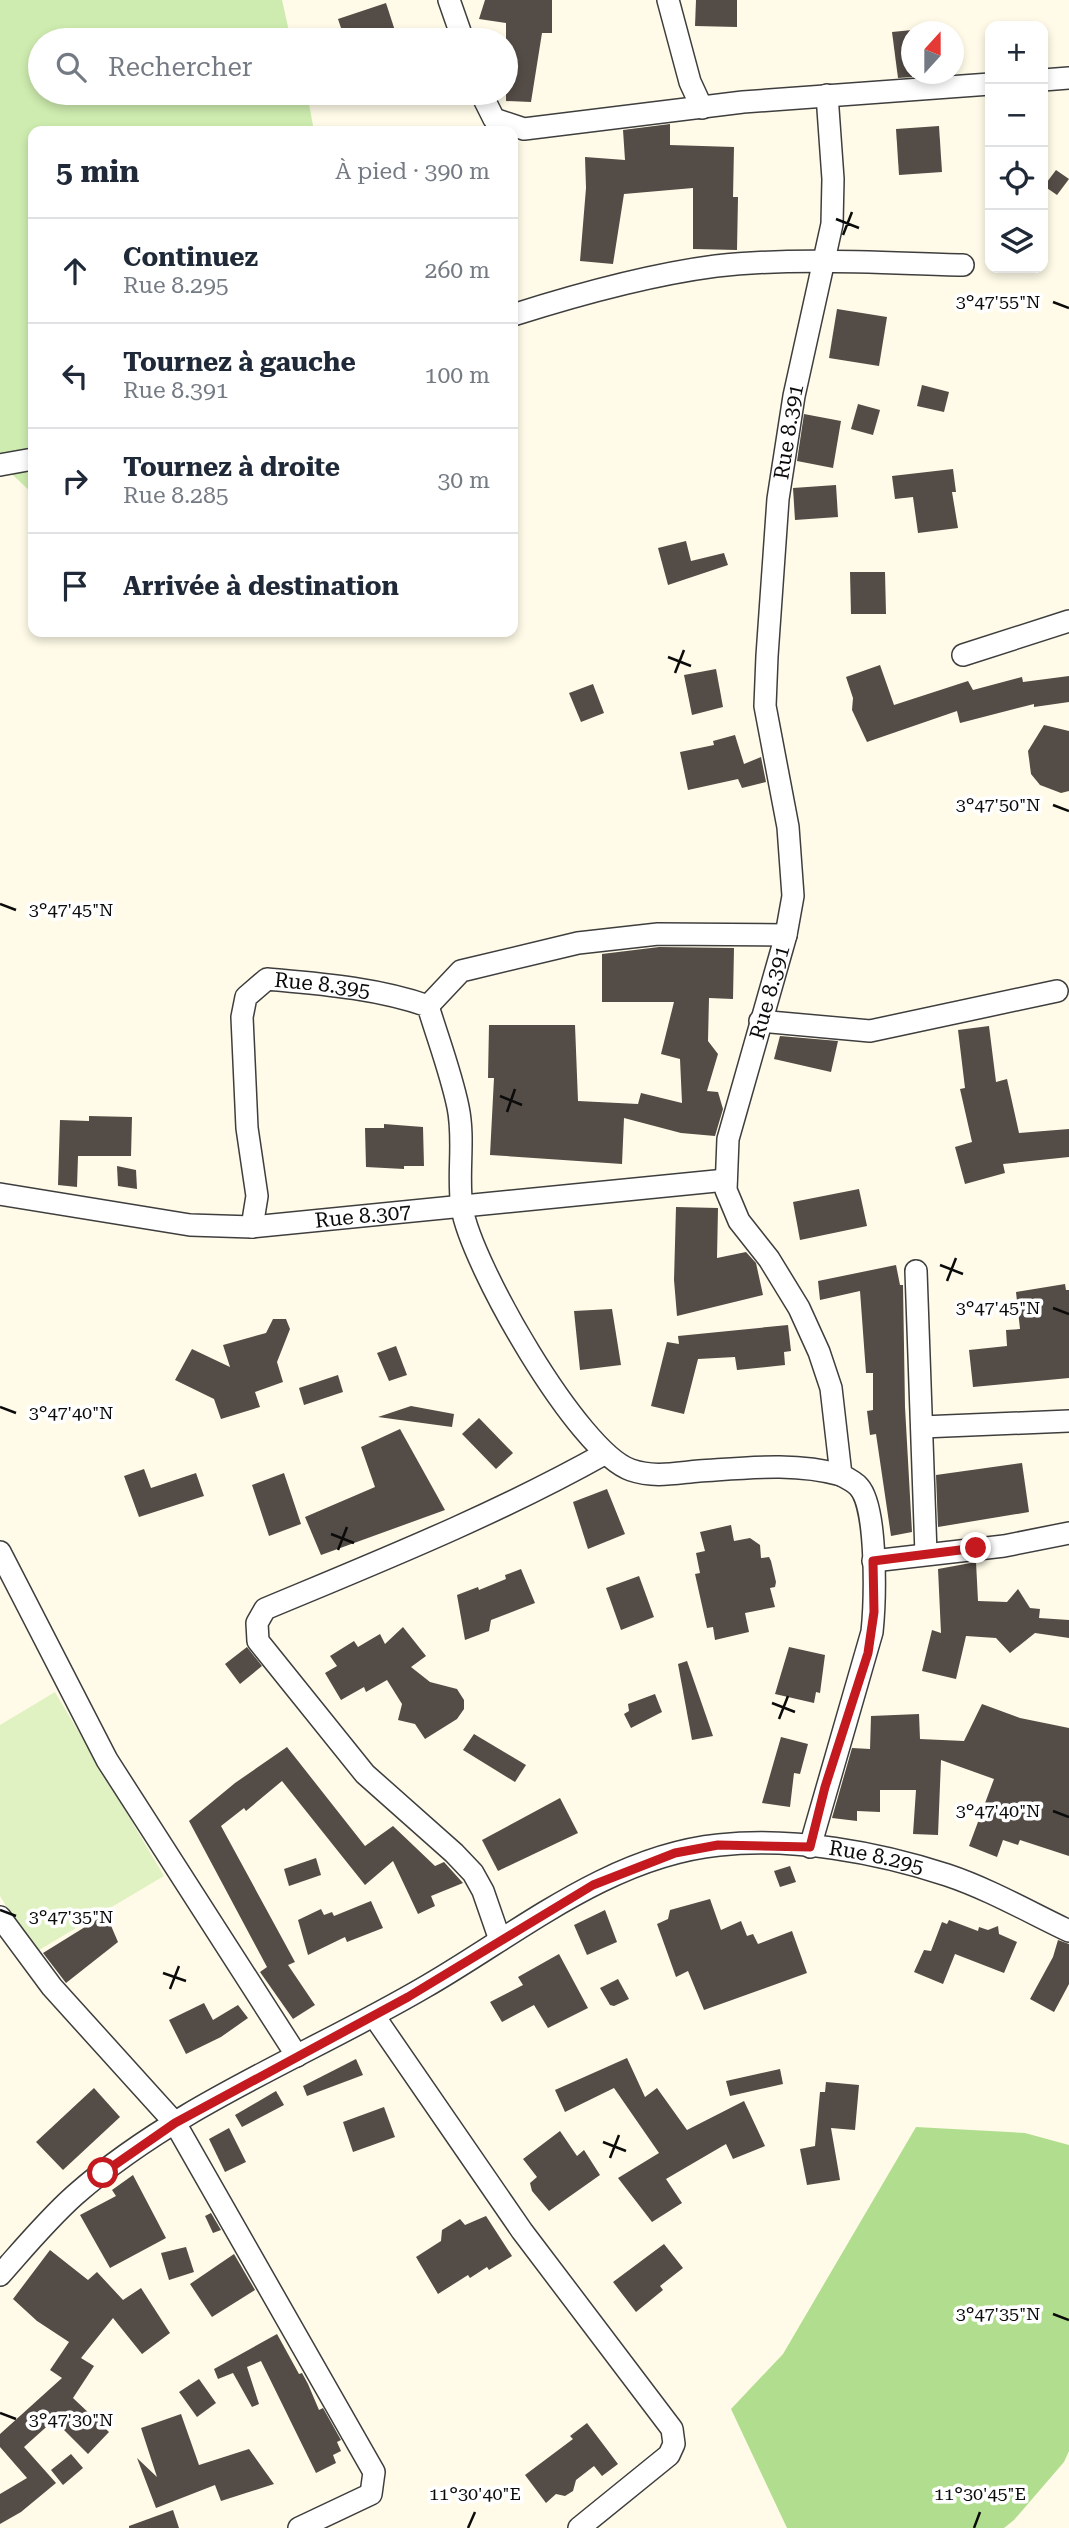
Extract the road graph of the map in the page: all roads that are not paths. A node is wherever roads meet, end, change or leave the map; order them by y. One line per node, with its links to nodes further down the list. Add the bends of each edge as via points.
1 (449, 0): 3 (street)
2 (668, 0): 9 (street, via 690,82)
3 (459, 28)
4 (1069, 78): 5 (street)
5 (1048, 80)
6 (985, 84): 7 (street)
7 (827, 95): 9 (street); 12 (street, Rue 8.391, via 832,213)
8 (487, 105): 10 (street, via 494,119)
9 (702, 108): 11 (street)
10 (513, 126)
11 (518, 128)
12 (824, 261): 13 (street); 14 (street, via 716,267 633,282); 19 (street, Rue 8.391, via 793,396 778,499 767,656 765,706 792,859 793,896)
13 (963, 265)
14 (518, 314)
15 (28, 461): 16 (street)
16 (0, 465)
17 (1069, 621): 18 (street)
18 (963, 655)
19 (786, 935): 21 (street, via 658,934 578,943 461,971); 22 (street, Rue 8.391)
20 (1057, 991): 22 (street, via 870,1031)
21 (428, 1006): 25 (street, via 459,1109); 26 (street, Rue 8.395, via 400,996 267,979 246,997 242,1074 257,1196)
22 (760, 1021): 23 (street, Rue 8.391, via 728,1139)
23 (726, 1180): 25 (street, Rue 8.307); 31 (street, Rue 8.391, via 739,1221 799,1308 818,1352 831,1388)
24 (0, 1194): 26 (street, Rue 8.307, via 190,1225)
25 (462, 1207): 26 (street, Rue 8.307); 30 (street, via 469,1236 506,1312)
26 (252, 1227)
27 (916, 1271): 29 (street)
28 (1069, 1421): 29 (street)
29 (922, 1427): 34 (street)
30 (604, 1454): 31 (street, via 630,1470 661,1475 775,1467 816,1468); 39 (street, via 432,1541 265,1609 257,1623 258,1641 365,1774 472,1873)
31 (841, 1475): 35 (street, via 859,1487 870,1508)
32 (1069, 1533): 34 (street)
33 (0, 1552): 41 (street, via 107,1760)
34 (926, 1554): 35 (street)
35 (873, 1561): 36 (street, via 874,1612 868,1653)
36 (810, 1847): 38 (street, Rue 8.295, via 947,1875); 39 (street, Rue 8.295, via 718,1845 675,1853 593,1885)
37 (0, 1917): 42 (street, via 52,1987)
38 (1069, 1931)
39 (500, 1940): 40 (street, Rue 8.295)
40 (374, 2016): 41 (street, Rue 8.295); 45 (street, via 522,2231 672,2429 674,2444 669,2455)
41 (297, 2056): 42 (street, Rue 8.295)
42 (175, 2123): 43 (street, Rue 8.295, via 75,2194); 44 (street, via 373,2472 371,2494)
43 (0, 2275)
44 (299, 2528)
45 (579, 2528)

